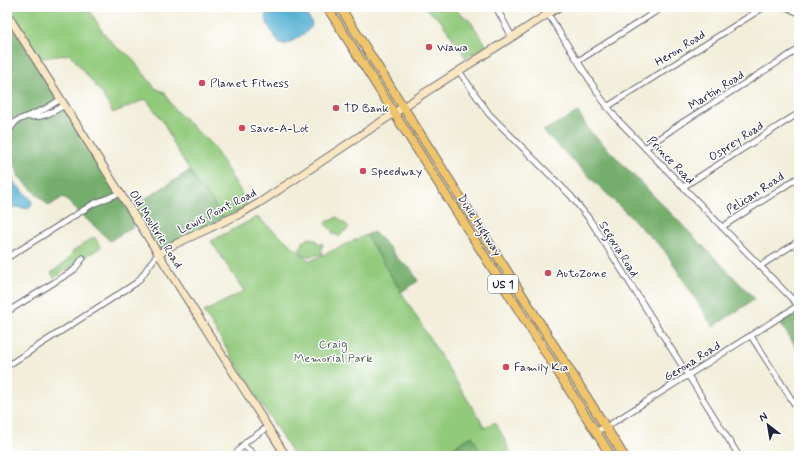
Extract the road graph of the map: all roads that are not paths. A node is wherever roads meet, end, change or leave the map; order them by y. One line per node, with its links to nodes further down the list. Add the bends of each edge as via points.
1 (327, 7): 18 (main road, Dixie Highway / US 1)
2 (340, 7): 16 (main road, Dixie Highway / US 1)
3 (496, 7): 11 (street)
4 (559, 7): 10 (main road, Lewis Point Road)
5 (663, 7): 13 (street)
6 (764, 7): 17 (street, Heron Road)
7 (786, 7): 8 (street)
8 (799, 13)
9 (7, 14): 15 (main road, Old Moultrie Road)
10 (548, 14): 11 (main road, Lewis Point Road); 13 (street, Prince Road)
11 (512, 37): 14 (main road, Lewis Point Road)
12 (799, 49): 21 (street, Martin Road)
13 (578, 61): 17 (street, Prince Road)
14 (459, 71): 16 (main road, Lewis Point Road); 37 (street, Segovia Road, via 489,114 571,196 590,220)
15 (63, 102): 20 (street, via 44,116 16,121); 24 (main road, Old Moultrie Road)
16 (403, 107): 18 (main road, Lewis Point Road); 31 (main road, Dixie Highway / US 1)
17 (607, 107): 21 (street, Prince Road)
18 (394, 113): 27 (main road, Lewis Point Road, via 259,203); 32 (main road, Dixie Highway / US 1)
19 (799, 113): 23 (street, Osprey Road)
20 (7, 133)
21 (645, 148): 23 (street, Prince Road)
22 (799, 177): 25 (street, Pelican Road)
23 (684, 187): 25 (street, Prince Road)
24 (120, 193): 27 (main road, Old Moultrie Road); 28 (street, via 94,204)
25 (722, 226): 30 (street, Prince Road)
26 (799, 241): 30 (street)
27 (159, 254): 36 (street, Lewis Point Road, via 136,283); 39 (main road, Old Moultrie Road)
28 (7, 258)
29 (83, 258): 34 (street, via 74,270)
30 (760, 266): 33 (street, Prince Road)
31 (509, 274): 32 (main road); 40 (main road, US 1)
32 (500, 280): 41 (main road, Dixie Highway / US 1)
33 (799, 305): 35 (street, Gerona Road)
34 (7, 312)
35 (751, 336): 37 (street, Gerona Road); 38 (street)
36 (7, 366)
37 (687, 375): 40 (street, Gerona Road); 48 (street, Segovia Road)
38 (799, 411)
39 (268, 427): 42 (street); 45 (main road, Old Moultrie Road)
40 (606, 427): 41 (street, Gerona Road); 47 (main road, US 1)
41 (596, 431): 46 (main road, Dixie Highway / US 1)
42 (243, 445): 43 (street); 44 (street)
43 (234, 456)
44 (256, 456)
45 (286, 456)
46 (611, 456)
47 (624, 456)
48 (739, 456)

